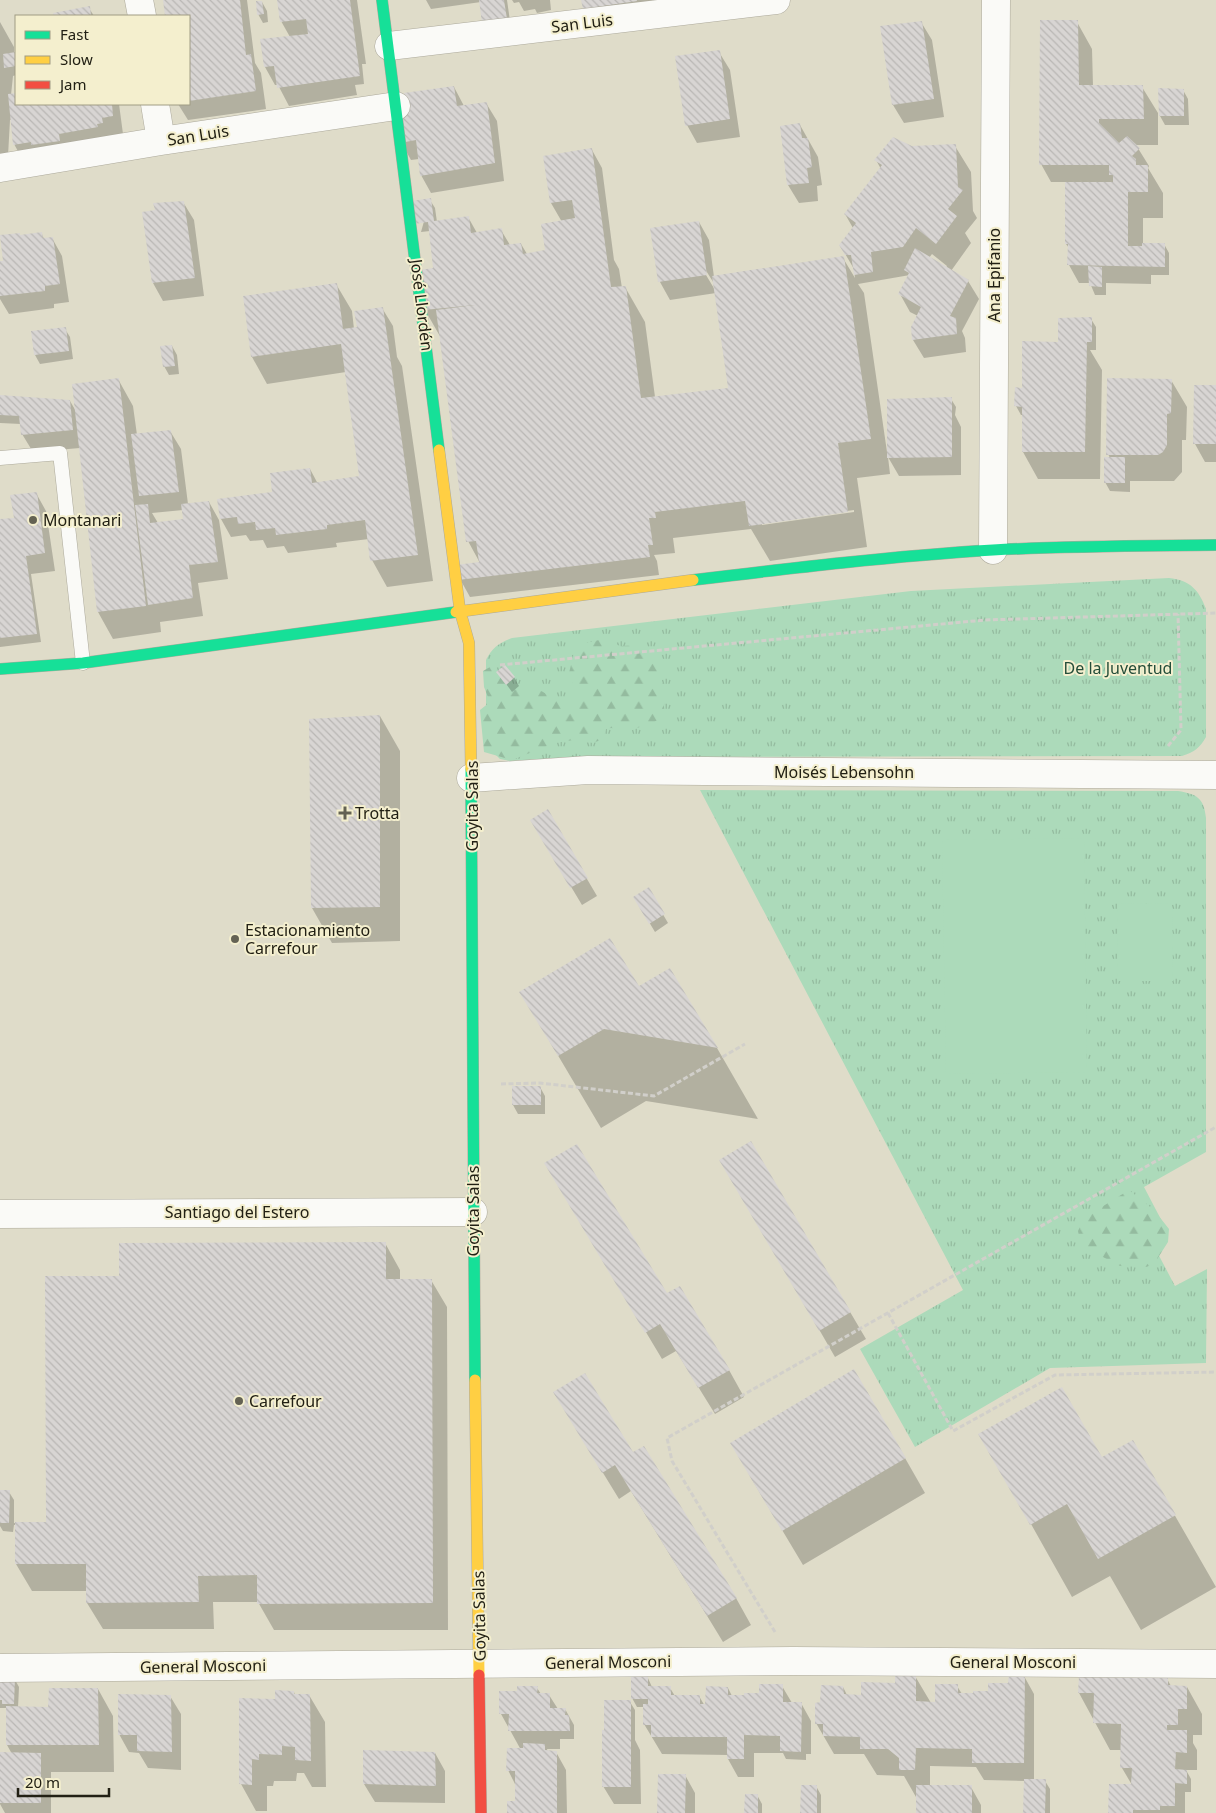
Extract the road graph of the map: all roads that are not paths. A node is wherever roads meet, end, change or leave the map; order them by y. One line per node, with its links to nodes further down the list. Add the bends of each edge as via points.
1 (139, 0): 5 (street)
2 (382, 0): 6 (street, José Llordén)
3 (776, 0): 6 (street, San Luis)
4 (996, 0): 13 (street, Ana Epifanio)
5 (142, 15)
6 (389, 46): 8 (street, José Llordén)
7 (155, 105): 9 (street)
8 (396, 106): 9 (street, San Luis); 14 (street, José Llordén)
9 (161, 141): 10 (street, San Luis)
10 (0, 168)
11 (0, 458): 15 (lane, via 60,453)
12 (1216, 545): 13 (street)
13 (993, 550): 14 (street, via 826,564)
14 (460, 611): 15 (street); 18 (street, Goyita Salas, via 469,642)
15 (83, 663): 16 (street)
16 (0, 669)
17 (1216, 775): 18 (street, Moisés Lebensohn, via 588,770)
18 (471, 778): 19 (street, Goyita Salas)
19 (473, 1212): 20 (street, Santiago del Estero); 21 (street, Goyita Salas)
20 (0, 1214)
21 (480, 1664): 22 (street, General Mosconi, via 793,1661); 23 (street, General Mosconi); 24 (street, Goyita Salas)
22 (1216, 1664)
23 (0, 1668)
24 (481, 1813)

